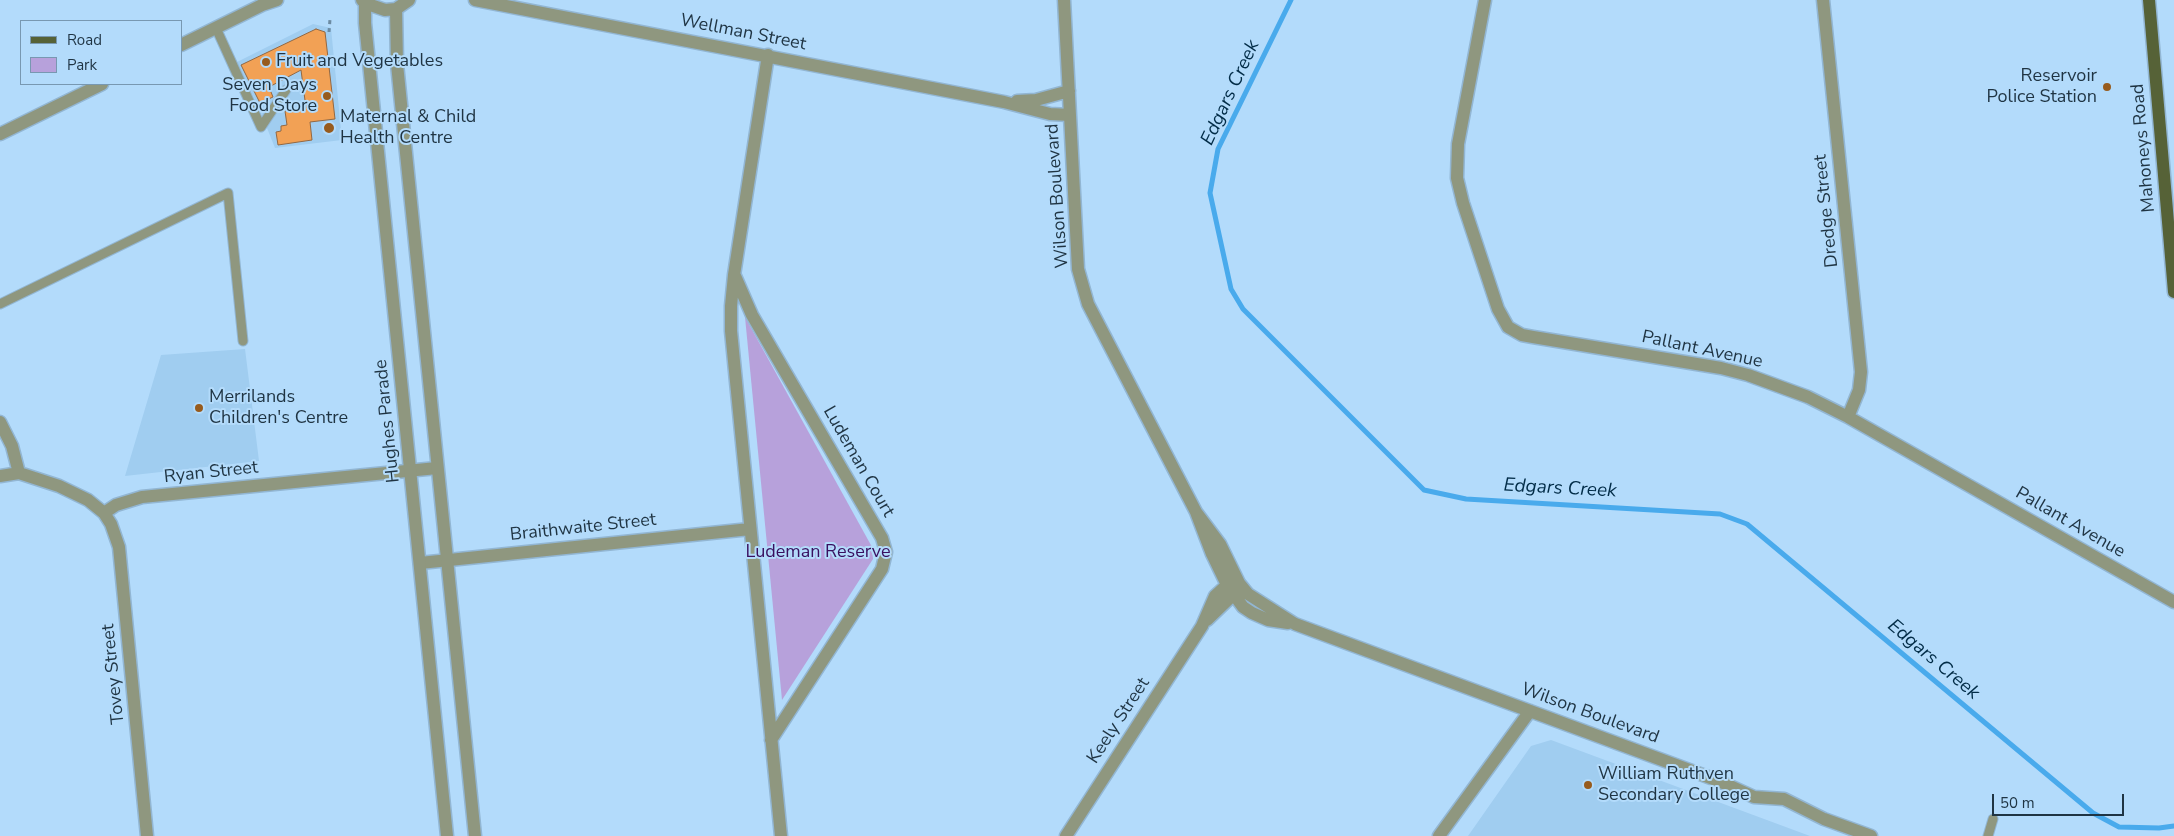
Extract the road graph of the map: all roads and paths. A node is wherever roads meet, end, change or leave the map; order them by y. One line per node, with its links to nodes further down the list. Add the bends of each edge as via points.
1 (277, 0): 8 (street)
2 (409, 0): 10 (street)
3 (475, 0): 15 (street, Wellman Street)
4 (1064, 0): 18 (street, Wilson Boulevard)
5 (1485, 0): 26 (street, Pallant Avenue, via 1458,144 1457,178 1498,309 1508,326 1533,337 1681,360 1748,375)
6 (1823, 0): 26 (street, Dredge Street, via 1861,372 1859,390)
7 (2149, 0): 23 (main road, Mahoneys Road)
8 (265, 2): 12 (street)
9 (364, 2): 10 (street, via 385,10); 29 (street, Hughes Parade)
10 (396, 9): 28 (street, via 397,64)
11 (330, 19): 13 (path)
12 (216, 28): 14 (street); 17 (lane, via 261,127)
13 (329, 32)
14 (182, 45)
15 (768, 55): 19 (street, Wellman Street); 22 (street)
16 (100, 85): 21 (street)
17 (286, 90)
18 (1068, 91): 19 (street, Wellman Street, via 1036,100); 20 (street, Wilson Boulevard)
19 (1004, 102): 20 (street, Wellman Street, via 1050,114)
20 (1070, 115): 36 (street, Wilson Boulevard, via 1078,269 1088,304 1196,512 1220,544)
21 (0, 134)
22 (734, 275): 33 (street, via 731,331); 39 (street, Ludeman Court, via 752,315 882,538 886,552 882,569)
23 (2174, 292)
24 (0, 304): 25 (lane, via 228,193)
25 (243, 341)
26 (1848, 416): 37 (street, Pallant Avenue)
27 (0, 422): 30 (street, via 12,446)
28 (437, 468): 29 (street, Ryan Street); 34 (street)
29 (411, 470): 32 (street, Ryan Street, via 142,498 116,505); 35 (street, Hughes Parade)
30 (19, 473): 31 (street); 32 (street, via 81,496)
31 (0, 476)
32 (104, 513): 41 (street, Tovey Street, via 114,529 119,547)
33 (750, 529): 34 (street, Braithwaite Street); 39 (street)
34 (447, 560): 35 (street, Braithwaite Street); 43 (street)
35 (420, 563): 42 (street, Hughes Parade)
36 (1233, 587): 38 (street, Wilson Boulevard, via 1296,624); 45 (street, Keely Street, via 1215,596 1202,626)
37 (2174, 602)
38 (1530, 711): 46 (street); 47 (street, Wilson Boulevard, via 1719,780 1754,797 1784,799 1824,819)
39 (771, 740): 44 (street)
40 (1993, 819): 48 (lane)
41 (147, 836)
42 (447, 836)
43 (475, 836)
44 (781, 836)
45 (1066, 836)
46 (1439, 836)
47 (1871, 836)
48 (1988, 836)

